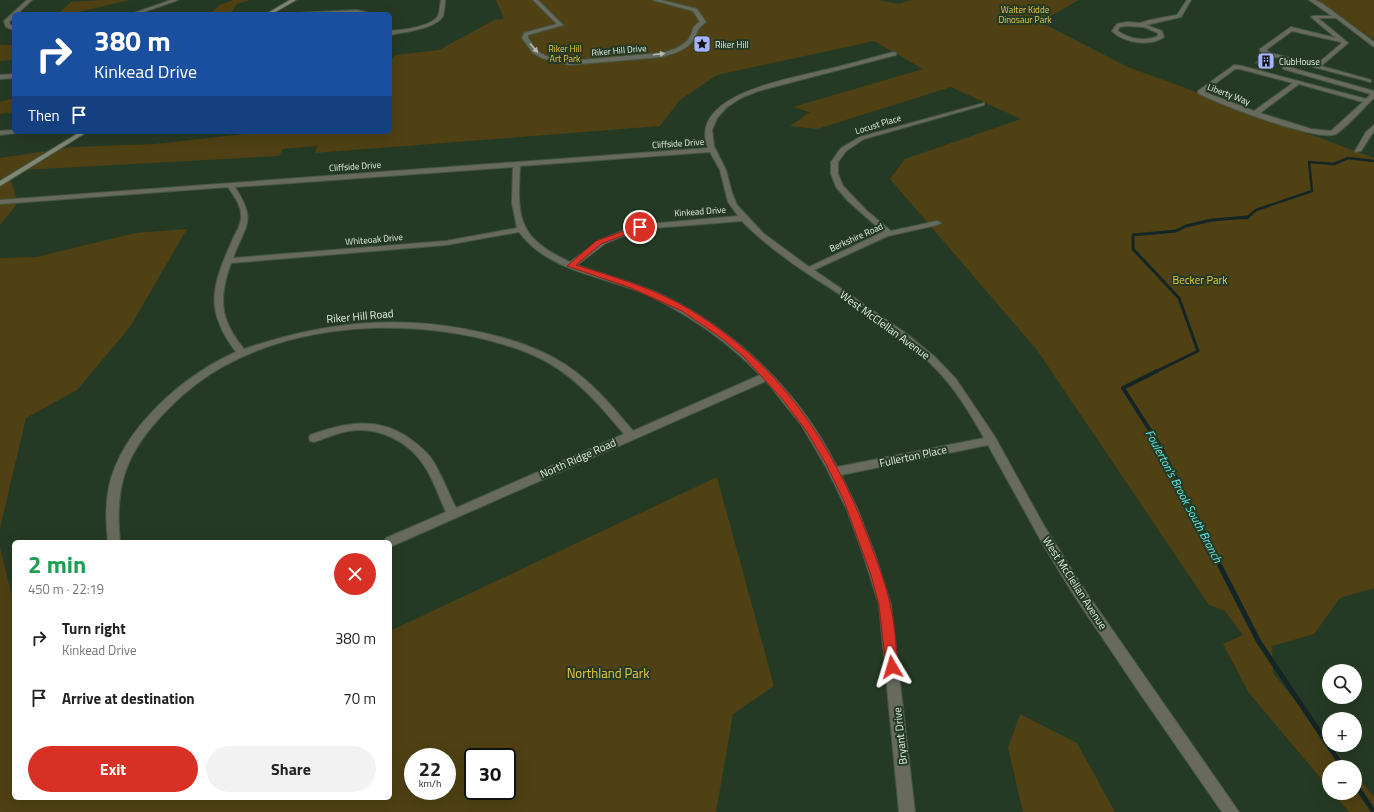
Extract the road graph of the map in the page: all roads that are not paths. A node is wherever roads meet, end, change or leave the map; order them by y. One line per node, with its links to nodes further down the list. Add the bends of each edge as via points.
1 (30, 0): 9 (street)
2 (176, 0): 10 (street)
3 (294, 0): 11 (street)
4 (443, 0): 18 (street, via 440,16 434,22)
5 (535, 0): 6 (street, Riker Hill Drive, one-way to 6, via 560,24 531,31 525,38 535,52 569,63 661,55 679,49 691,40 696,26 703,22 694,10)
6 (655, 0)
7 (1190, 0): 16 (street, via 1179,16)
8 (1311, 0): 15 (street)
9 (16, 12)
10 (139, 12)
11 (272, 12)
12 (327, 12): 13 (street)
13 (364, 12)
14 (12, 16): 17 (street, via 6,22)
15 (1337, 17): 19 (street, via 1313,17); 20 (street)
16 (1141, 25): 16 (street, via 1121,25 1115,30 1122,36 1136,39 1152,40 1161,37 1155,29)
17 (12, 27)
18 (392, 33)
19 (1342, 41): 22 (street, via 1291,29 1262,49 1264,52); 23 (street, via 1344,45)
20 (1374, 45)
21 (894, 54): 38 (street, West McClellan Avenue, via 770,85 742,96 722,109 712,122 709,135)
22 (1294, 61): 23 (street); 24 (street)
23 (1317, 67): 28 (street)
24 (1285, 68): 26 (street); 30 (street)
25 (12, 76): 27 (street)
26 (1275, 76): 29 (street, Liberty Way); 33 (street, Liberty Way, via 1237,67 1200,92)
27 (0, 78)
28 (1369, 81)
29 (1298, 82): 31 (street, Liberty Way); 33 (street)
30 (1374, 94): 31 (street, Liberty Way)
31 (1368, 102): 33 (street, Liberty Way, via 1330,135)
32 (982, 104): 47 (street, Locust Place, via 867,136 852,143 834,161 833,175 841,190)
33 (1256, 113)
34 (1374, 127): 39 (street)
35 (12, 132): 36 (street)
36 (0, 133)
37 (81, 134): 41 (street)
38 (712, 150): 40 (street, Cliffside Drive); 44 (street, West McClellan Avenue, via 723,170 730,199)
39 (1358, 152)
40 (517, 164): 42 (street, Cliffside Drive); 46 (street, Bryant Drive, via 516,211)
41 (0, 184)
42 (230, 184): 43 (street, Cliffside Drive); 48 (street, via 245,214 245,220)
43 (0, 202)
44 (745, 218): 49 (street, Kinkead Drive, via 640,227 598,243); 50 (street, West McClellan Avenue, via 783,253)
45 (937, 223): 47 (street, Berkshire Road)
46 (522, 229): 48 (street, Whiteoak Drive, via 446,243); 49 (street, Bryant Drive, via 538,246)
47 (889, 233): 50 (street, Berkshire Road)
48 (228, 261): 51 (street, via 218,306 221,322 229,338)
49 (571, 266): 52 (street, Bryant Drive, via 633,286 685,310 723,335)
50 (808, 270): 55 (street, West McClellan Avenue, via 893,328 934,361 966,399)
51 (242, 353): 53 (street, Riker Hill Road, via 300,336 356,327 434,326 471,332 531,351 559,364 590,390); 58 (street, via 216,367 184,390 155,416 131,446 115,480 111,521)
52 (767, 376): 53 (street, North Ridge Road); 56 (street, Bryant Drive, via 811,430)
53 (631, 435): 57 (street, North Ridge Road)
54 (314, 438): 57 (street, via 349,426 377,427 389,431 417,450 428,463)
55 (991, 440): 56 (street, Fullerton Place); 61 (street, West McClellan Avenue, via 1058,560)
56 (835, 472): 60 (street, Bryant Drive, via 862,532 885,605)
57 (453, 514): 59 (street, North Ridge Road)
58 (114, 540)
59 (392, 541)
60 (907, 812)
61 (1231, 812)

